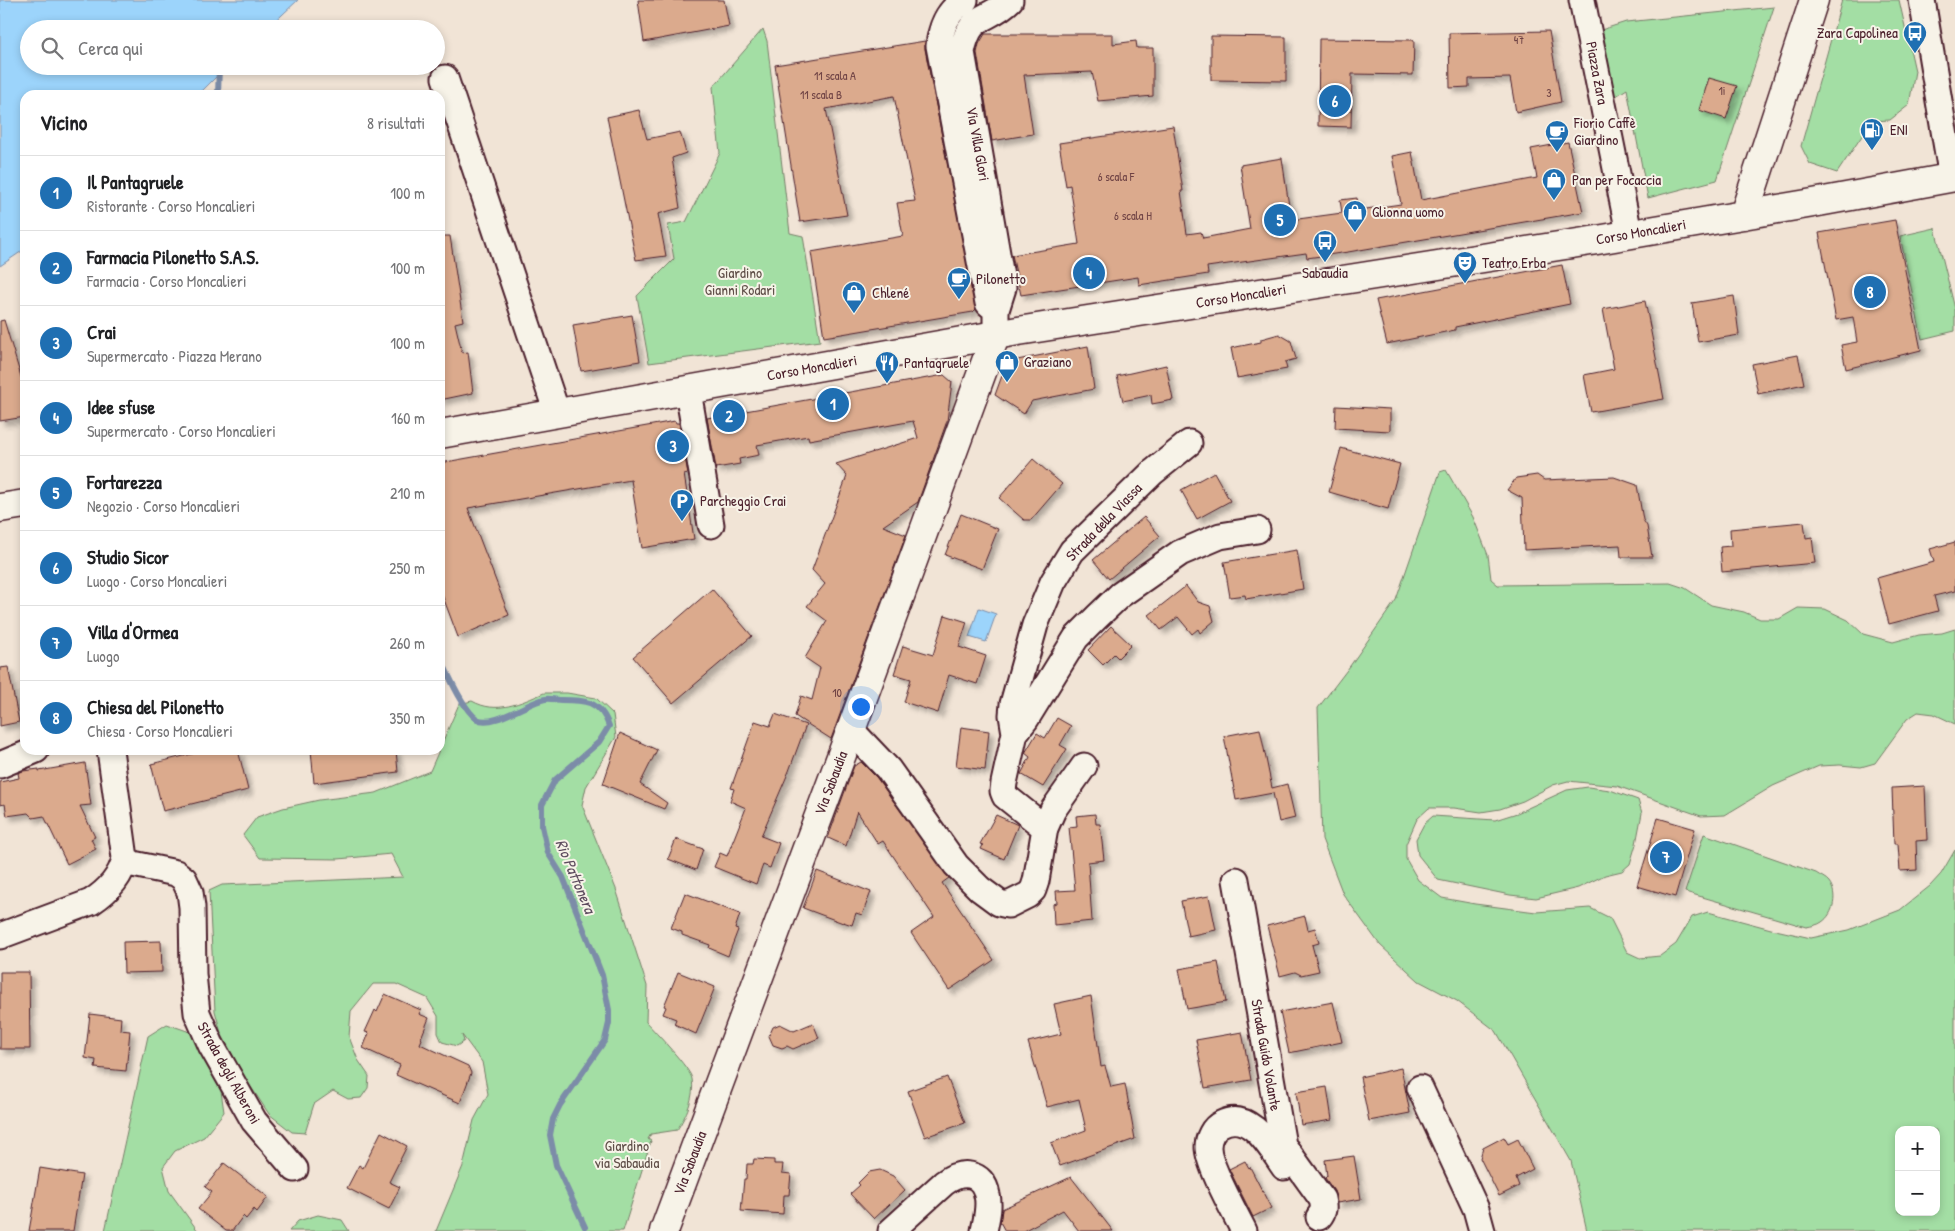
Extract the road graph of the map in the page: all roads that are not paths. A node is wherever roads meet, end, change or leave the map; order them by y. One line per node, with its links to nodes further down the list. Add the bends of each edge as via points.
1 (965, 0): 10 (street, Via Villa Glori, via 947,16 939,46 988,303)
2 (1010, 0): 10 (street, Via Villa Glori, via 973,24 965,37 962,52 1003,288)
3 (1582, 0): 9 (street, Piazza Zara)
4 (1814, 0): 8 (main road)
5 (1922, 0): 7 (street)
6 (445, 78): 12 (street)
7 (1953, 178): 8 (main road, Corso Moncalieri)
8 (1744, 215): 9 (main road, Corso Moncalieri)
9 (1629, 234): 10 (main road, Corso Moncalieri)
10 (996, 322): 11 (main road, Corso Moncalieri); 19 (main road, Via Sabaudia)
11 (688, 391): 12 (main road, Corso Moncalieri); 17 (street)
12 (557, 413): 13 (main road, Corso Moncalieri)
13 (445, 433)
14 (1189, 442): 20 (street, Strada della Viassa, via 1152,473 1072,551 1053,582 1035,625 1013,704)
15 (20, 505): 16 (main road)
16 (0, 508)
17 (711, 525)
18 (1257, 530): 20 (street, Strada della Viassa, via 1220,536 1180,552 1120,595 1076,638)
19 (851, 730): 25 (street, via 888,769 956,865 980,890 999,903 1008,905 1016,902 1033,890); 32 (main road, Via Sabaudia)
20 (1015, 733): 25 (street, Strada della Viassa, via 1003,791 1013,804)
21 (24, 755): 23 (street)
22 (111, 755): 26 (street)
23 (0, 765)
24 (1084, 766): 25 (street, via 1053,810)
25 (1045, 828)
26 (125, 858): 28 (street, via 123,871 102,895); 30 (street, Strada degli Alberoni, via 133,864 176,873 184,879 192,907 197,1013 211,1046 254,1121)
27 (1236, 880): 31 (street, Strada Guido Volante, via 1283,1146 1322,1200)
28 (0, 936)
29 (1420, 1088): 36 (street, via 1476,1209)
30 (295, 1169)
31 (1323, 1224): 35 (street, Strada Guido Volante, via 1254,1128 1245,1122 1234,1121 1214,1129 1208,1147 1211,1161)
32 (664, 1231)
33 (891, 1231): 34 (street, via 944,1183 953,1176 964,1174 978,1179 987,1193)
34 (984, 1231)
35 (1244, 1231)
36 (1482, 1231)

